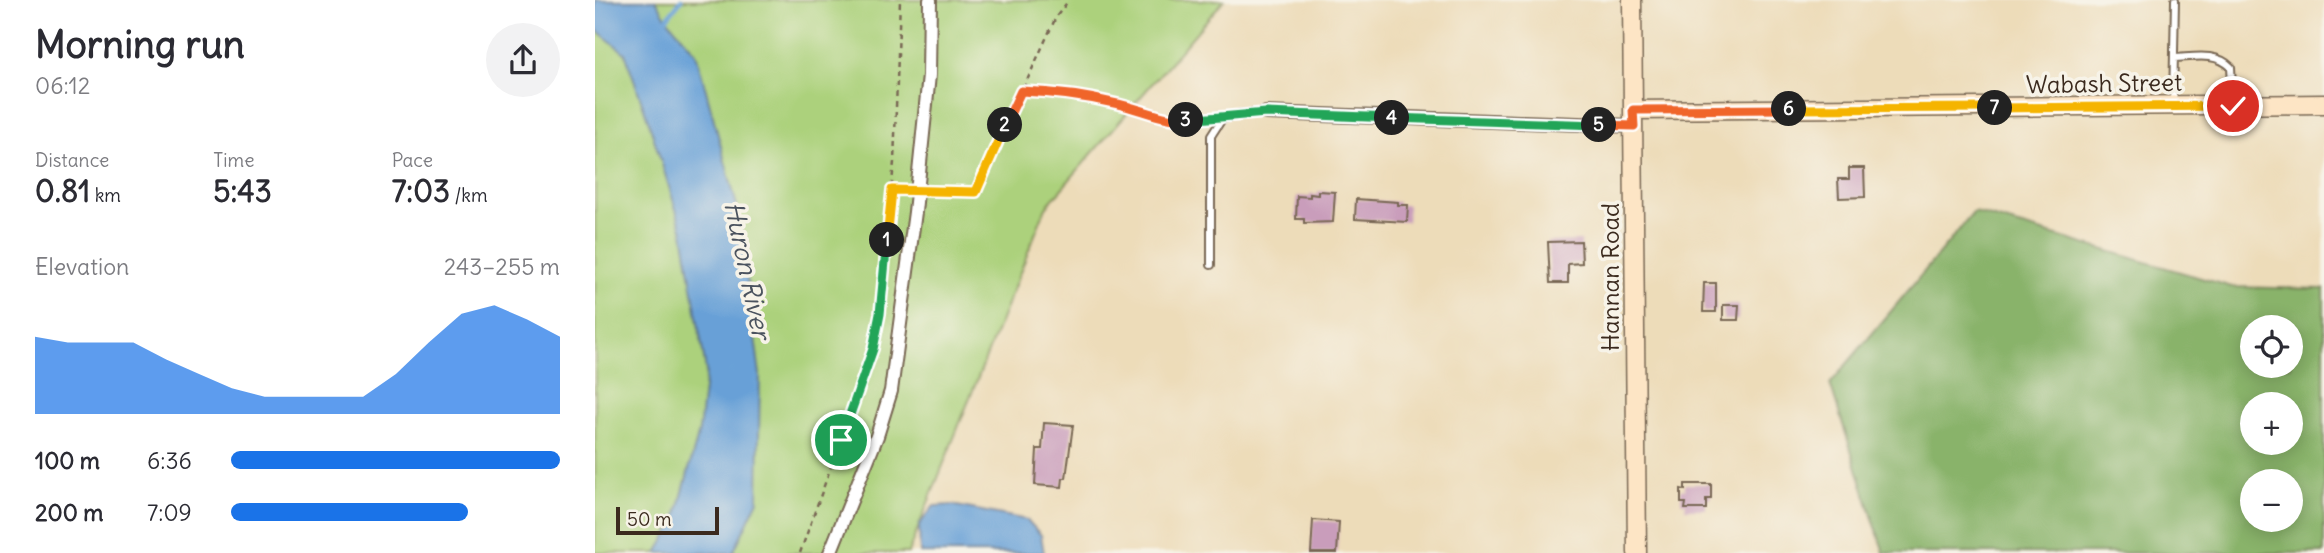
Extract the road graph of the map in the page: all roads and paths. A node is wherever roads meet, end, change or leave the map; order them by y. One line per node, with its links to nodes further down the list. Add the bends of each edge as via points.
1 (899, 0): 14 (path)
2 (930, 0): 15 (street, via 929,75)
3 (1069, 0): 7 (path, via 1056,17)
4 (1632, 0): 12 (street, Hannan Road)
5 (2175, 0): 6 (lane)
6 (2175, 58): 9 (lane); 10 (lane, via 2224,60 2231,67)
7 (1021, 91): 13 (path, via 1061,93 1174,120); 15 (path, via 976,192)
8 (2324, 104): 10 (street, Wabash Street)
9 (2173, 106): 10 (street, Wabash Street); 12 (street, Wabash Street)
10 (2233, 106)
11 (1266, 113): 12 (street, Wabash Street); 13 (lane)
12 (1634, 118): 19 (street, Hannan Road)
13 (1222, 119): 16 (lane, via 1212,136)
14 (892, 190): 15 (path); 17 (path, via 873,349)
15 (917, 192): 18 (street, via 891,391)
16 (1211, 265)
17 (800, 553)
18 (830, 553)
19 (1637, 553)

